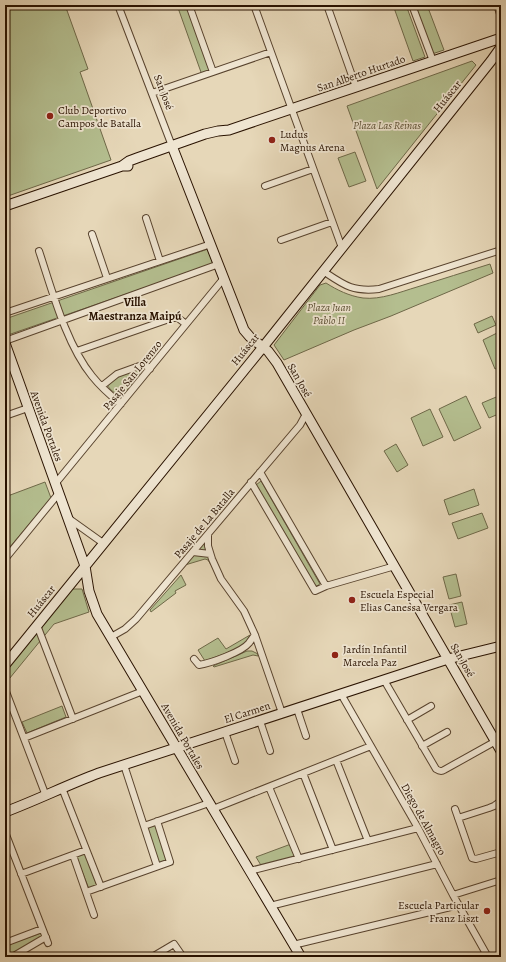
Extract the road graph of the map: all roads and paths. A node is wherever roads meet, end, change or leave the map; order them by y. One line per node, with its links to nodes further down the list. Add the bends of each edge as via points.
1 (118, 5): 14 (street, San José)
2 (189, 5): 12 (street)
3 (254, 5): 10 (street)
4 (326, 5): 13 (street)
5 (412, 5): 11 (street)
6 (497, 5): 7 (street)
7 (501, 17)
8 (501, 38): 11 (main road, San Alberto Hurtado)
9 (501, 47): 25 (main road, Huáscar)
10 (271, 52): 12 (street); 15 (street)
11 (433, 61): 13 (main road, San Alberto Hurtado)
12 (213, 72): 14 (street)
13 (356, 87): 15 (main road, San Alberto Hurtado)
14 (152, 93): 16 (street, San José)
15 (292, 109): 16 (main road, San Alberto Hurtado, via 213,138); 17 (street)
16 (173, 148): 19 (main road, San Alberto Hurtado, via 134,165 122,166); 24 (main road, San José)
17 (313, 169): 18 (street); 21 (street)
18 (265, 186)
19 (5, 206)
20 (146, 218): 28 (street)
21 (332, 222): 23 (street); 25 (street)
22 (92, 234): 31 (street)
23 (281, 240)
24 (211, 244): 28 (street); 29 (main road, San José)
25 (342, 248): 30 (main road, Huáscar)
26 (501, 250): 30 (street, via 373,290 351,288)
27 (39, 251): 33 (street)
28 (160, 261): 31 (street)
29 (219, 264): 32 (main road, San José); 35 (street)
30 (324, 271): 38 (main road, Huáscar)
31 (107, 278): 33 (street)
32 (224, 278): 36 (street, Pasaje San Lorenzo); 38 (main road, San José, via 244,330)
33 (54, 296): 34 (street); 35 (street)
34 (5, 313)
35 (63, 320): 37 (street); 39 (street)
36 (186, 324): 39 (street, via 178,318 172,318); 40 (street, Pasaje San Lorenzo)
37 (5, 342): 43 (main road, Avenida Portales)
38 (263, 347): 44 (main road, San José, via 272,355); 52 (main road, Huáscar)
39 (77, 351): 41 (street)
40 (150, 369): 41 (street, via 142,365 122,372); 42 (street, Pasaje San Lorenzo)
41 (102, 386): 42 (street)
42 (121, 404): 48 (street, Pasaje San Lorenzo)
43 (28, 408): 45 (street); 48 (main road, Avenida Portales)
44 (306, 414): 46 (street, Pasaje de La Batalla, via 300,425); 58 (main road, San José)
45 (5, 416)
46 (260, 472): 47 (street, Pasaje de La Batalla); 60 (street)
47 (251, 482): 51 (street, Pasaje de La Batalla); 60 (street, via 315,591)
48 (56, 484): 49 (main road, Avenida Portales)
49 (59, 494): 50 (main road, Avenida Portales); 53 (street)
50 (67, 517): 52 (street); 57 (main road, Avenida Portales)
51 (208, 534): 54 (street, Pasaje de La Batalla); 55 (street)
52 (104, 543): 57 (main road, Huáscar)
53 (7, 551): 56 (street)
54 (193, 552): 55 (street); 64 (street, Pasaje de La Batalla, via 133,623)
55 (210, 554): 63 (street, via 221,579 244,611)
56 (5, 559)
57 (85, 566): 59 (main road, Huáscar); 61 (main road, Avenida Portales)
58 (395, 566): 60 (street); 69 (main road, San José)
59 (69, 585): 61 (main road, via 76,583); 62 (main road, Huáscar)
60 (326, 586)
61 (88, 591): 64 (main road, Avenida Portales, via 97,614)
62 (37, 625): 70 (main road, Huáscar); 78 (street)
63 (255, 635): 66 (street, via 249,644); 67 (street)
64 (111, 637): 73 (main road, Avenida Portales)
65 (501, 646): 69 (main road, El Carmen)
66 (241, 649): 67 (street, via 252,647); 68 (street, via 199,666)
67 (261, 652): 77 (street)
68 (194, 659)
69 (448, 659): 71 (main road, El Carmen); 85 (main road, San José)
70 (5, 665)
71 (384, 680): 74 (main road, El Carmen); 80 (street)
72 (5, 689): 84 (street)
73 (143, 692): 78 (street); 88 (main road, Avenida Portales)
74 (341, 694): 76 (main road, El Carmen); 86 (street, Diego de Almagro)
75 (431, 706): 80 (street)
76 (297, 709): 77 (main road, El Carmen); 83 (street)
77 (282, 713): 79 (main road, El Carmen)
78 (73, 719): 84 (street)
79 (260, 720): 81 (main road, El Carmen); 89 (street)
80 (407, 720): 87 (street)
81 (225, 732): 88 (main road, El Carmen); 92 (street)
82 (447, 732): 87 (street)
83 (306, 736)
84 (24, 738): 97 (street)
85 (496, 742): 87 (street, via 440,771 436,769); 90 (main road, San José)
86 (371, 746): 91 (street); 105 (street, Diego de Almagro)
87 (422, 746)
88 (176, 748): 93 (main road, El Carmen); 99 (main road, Avenida Portales)
89 (270, 751)
90 (501, 751)
91 (336, 760): 94 (street); 107 (street)
92 (235, 761)
93 (124, 765): 96 (main road, El Carmen); 104 (street)
94 (303, 773): 95 (street); 109 (street)
95 (269, 787): 99 (street); 112 (street)
96 (62, 788): 97 (main road, El Carmen); 108 (street)
97 (46, 796): 101 (main road, El Carmen)
98 (501, 801): 102 (street, via 490,808)
99 (211, 806): 103 (street); 115 (main road, Avenida Portales)
100 (455, 809): 102 (street)
101 (5, 812)
102 (458, 818): 110 (street, via 472,858 476,860)
103 (157, 821): 104 (street); 114 (street, via 170,862)
104 (144, 826): 114 (street)
105 (418, 828): 107 (street); 113 (street, Diego de Almagro)
106 (5, 832): 116 (street)
107 (368, 841): 109 (street)
108 (86, 850): 111 (street); 118 (street)
109 (333, 850): 112 (street)
110 (501, 852)
111 (73, 855): 116 (street); 119 (street)
112 (299, 859): 115 (street)
113 (437, 864): 120 (street, Diego de Almagro); 122 (street)
114 (157, 866): 118 (street)
115 (250, 871): 122 (main road, Avenida Portales)
116 (21, 874): 124 (street)
117 (501, 880): 120 (street)
118 (100, 887): 119 (street)
119 (86, 892): 123 (street)
120 (453, 895): 121 (street, Diego de Almagro)
121 (459, 905): 126 (street); 131 (street, Diego de Almagro)
122 (270, 906): 126 (main road, Avenida Portales)
123 (94, 915)
124 (42, 929): 125 (street); 127 (street, via 47,940)
125 (5, 943)
126 (293, 945): 130 (main road, Avenida Portales)
127 (12, 957)
128 (152, 957): 129 (street, via 174,944)
129 (182, 957)
130 (300, 957)
131 (486, 957)

